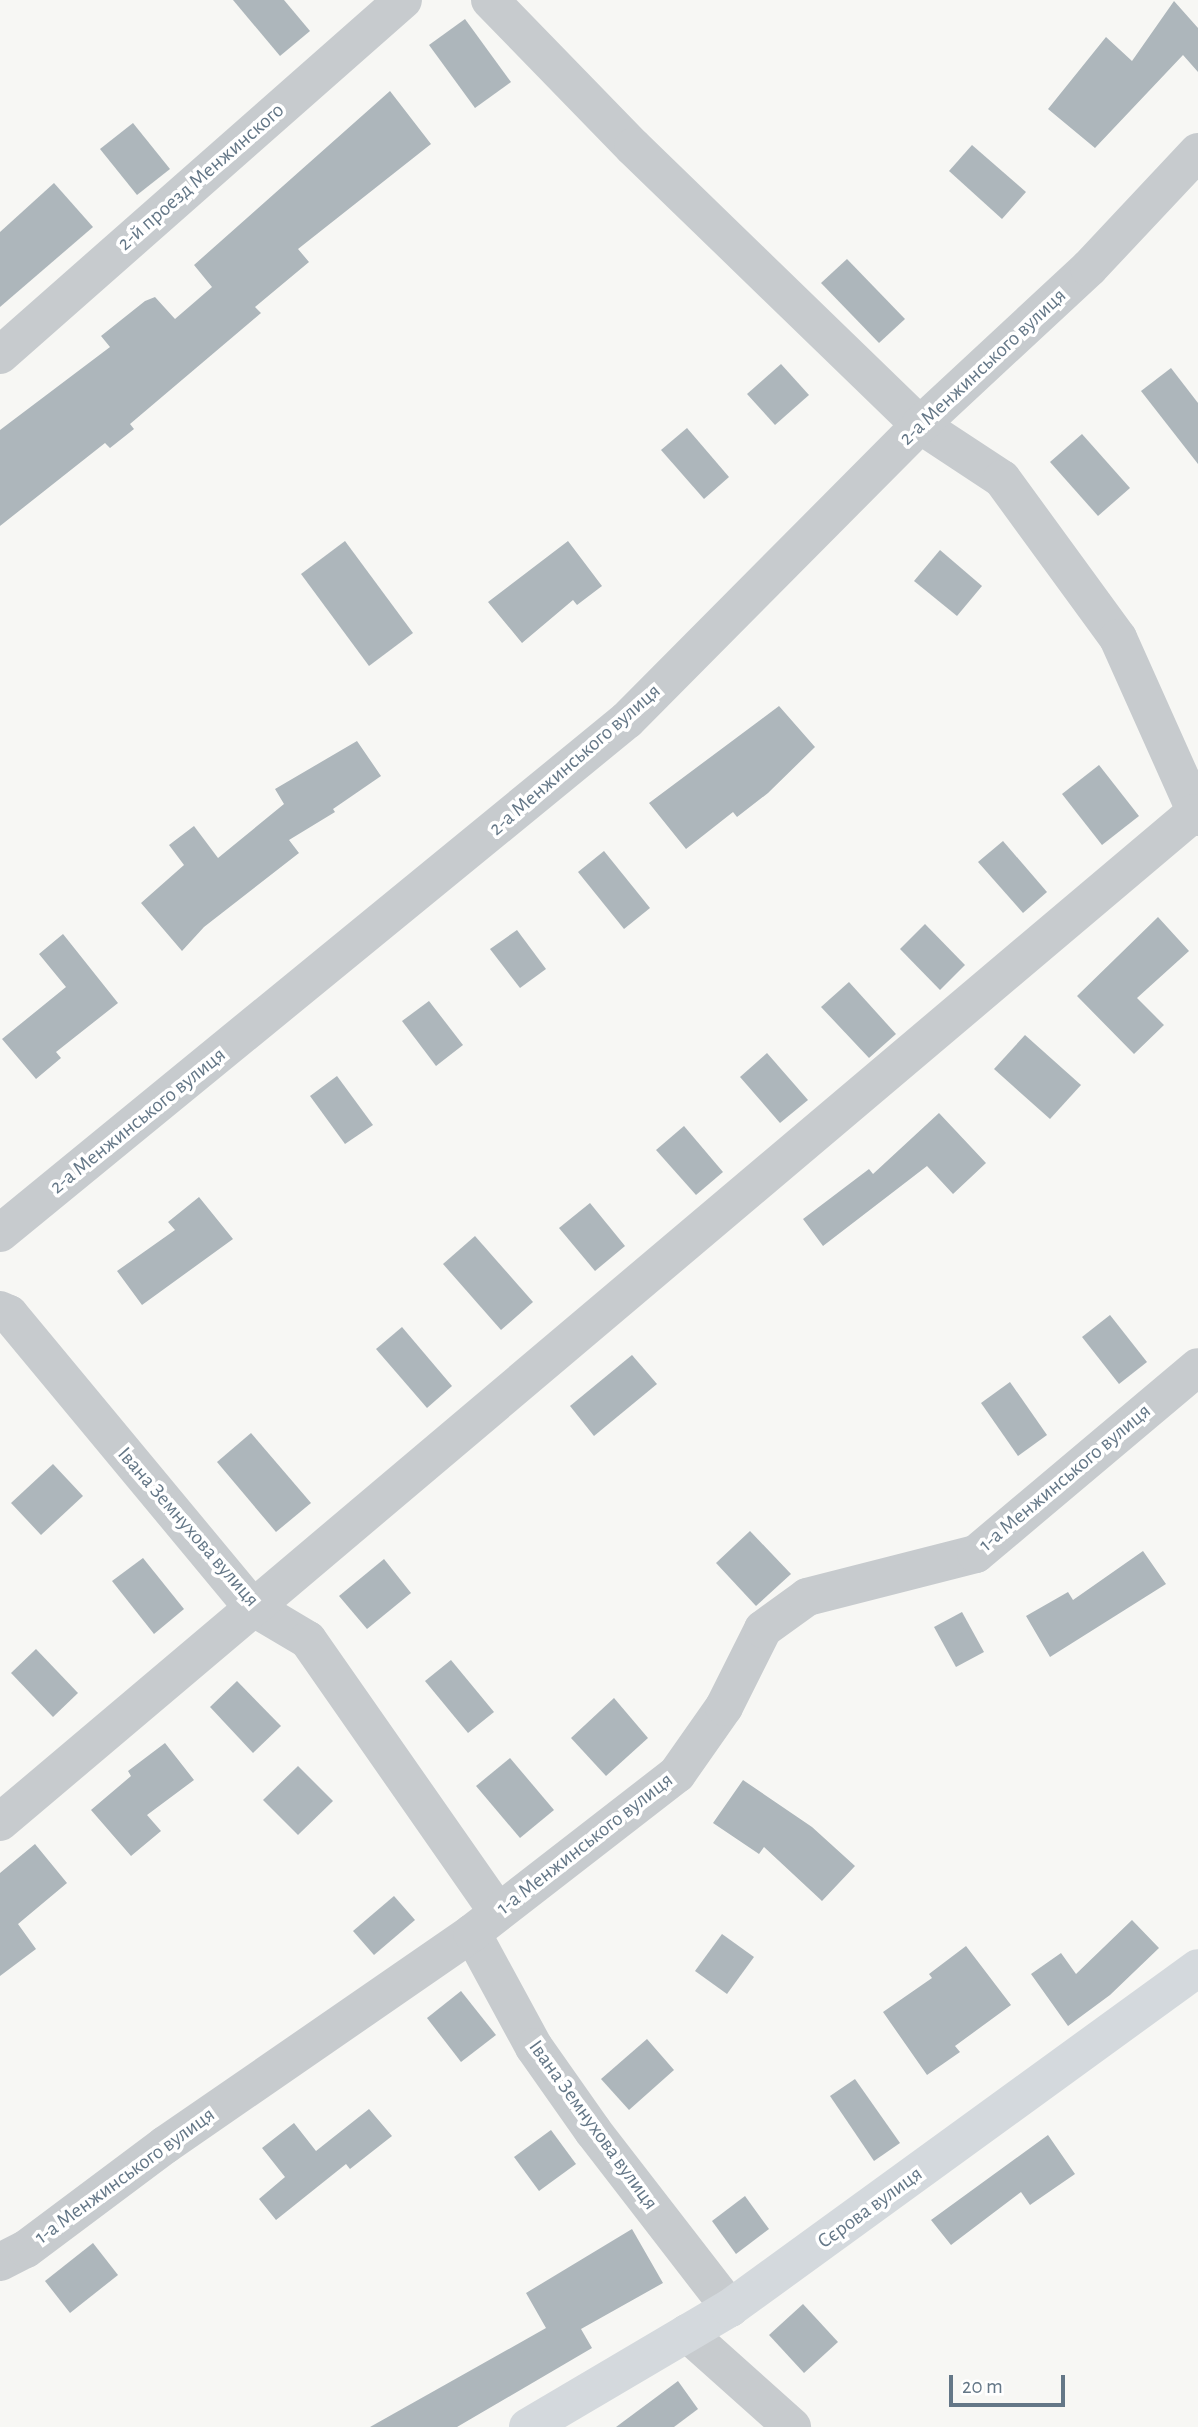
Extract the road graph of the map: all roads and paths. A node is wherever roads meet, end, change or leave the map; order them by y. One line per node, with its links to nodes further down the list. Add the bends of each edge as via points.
1 (403, 0): 4 (street, 2-й проезд Менжинского)
2 (490, 0): 5 (street, via 633,147)
3 (1198, 152): 5 (street, 2-а Менжинського вулиця, via 1089,268)
4 (0, 355)
5 (920, 425): 6 (street, via 1002,479 1118,638); 7 (street, 2-а Менжинського вулиця, via 627,720)
6 (1196, 815): 10 (street, via 647,1280)
7 (0, 1233)
8 (0, 1310): 10 (street, Івана Земнухова вулиця, via 9,1314)
9 (1198, 1367): 12 (street, 1-а Менжинського вулиця, via 976,1554 807,1597 764,1629 723,1707 677,1774)
10 (251, 1606): 11 (street); 12 (street, Івана Земнухова вулиця, via 307,1640)
11 (0, 1822)
12 (485, 1922): 14 (street, 1-а Менжинського вулиця, via 177,2137 26,2249); 15 (street, Івана Земнухова вулиця, via 534,2047)
13 (1198, 1968): 15 (street, Сєрова вулиця)
14 (0, 2262)
15 (730, 2308): 16 (street, Сєрова вулиця)
16 (687, 2333): 17 (street, Сєрова вулиця); 18 (street)
17 (528, 2427)
18 (792, 2427)

